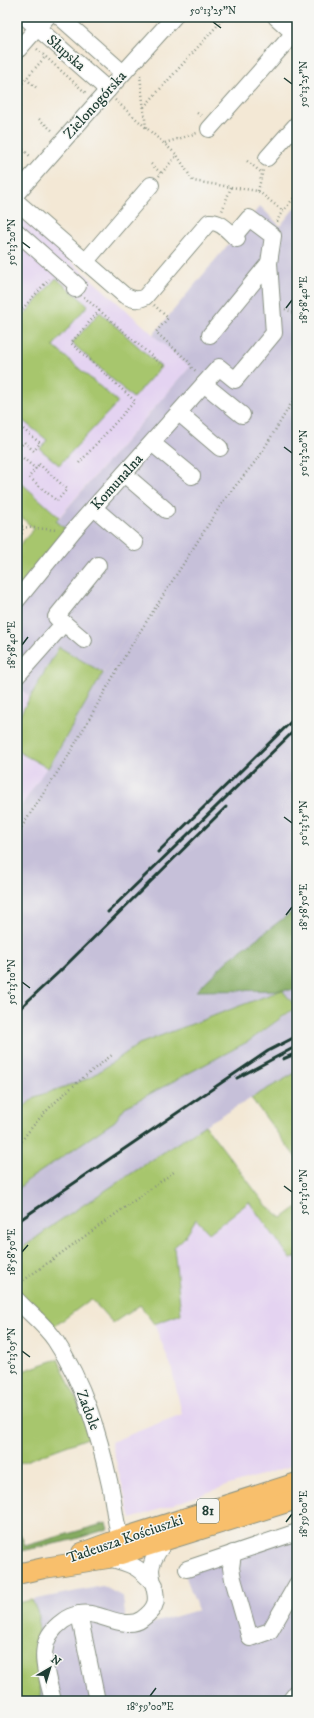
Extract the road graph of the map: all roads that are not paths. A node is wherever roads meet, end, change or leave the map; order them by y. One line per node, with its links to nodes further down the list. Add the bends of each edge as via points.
1 (25, 17): 5 (street, Słupska)
2 (60, 17): 8 (street, Słupska)
3 (174, 17): 8 (street, Zielonogórska)
4 (276, 17): 6 (street)
5 (42, 22): 7 (street); 9 (street, Słupska)
6 (296, 35): 11 (street)
7 (17, 51)
8 (123, 73): 9 (street, Zielonogórska)
9 (109, 93): 14 (street, Zielonogórska)
10 (297, 124): 12 (street)
11 (209, 130)
12 (265, 166)
13 (156, 179): 17 (street)
14 (17, 193)
15 (17, 202): 17 (street)
16 (17, 232): 19 (street, via 78,286)
17 (86, 261): 18 (street, via 124,295 139,300 145,297 209,222 218,223 235,237 249,218 273,236)
18 (269, 263): 20 (street); 21 (street, Komunalna, via 274,333 235,380 219,367)
19 (75, 289)
20 (210, 335)
21 (204, 384): 22 (street, Komunalna); 23 (street)
22 (179, 413): 24 (street, Komunalna); 25 (street)
23 (242, 415)
24 (152, 443): 26 (street, Komunalna); 27 (street)
25 (220, 448)
26 (124, 474): 28 (street, Komunalna); 29 (street)
27 (192, 476)
28 (94, 508): 30 (street); 32 (street, Komunalna)
29 (166, 510)
30 (134, 543)
31 (98, 565): 33 (street, via 56,617)
32 (17, 600)
33 (64, 623): 34 (street); 35 (street)
34 (84, 640)
35 (17, 676)
36 (17, 1300): 42 (street, Zadole, via 54,1339 74,1372 98,1434)
37 (297, 1482): 42 (main road, Tadeusza Kościuszki / 81)
38 (297, 1499): 39 (main road, Tadeusza Kościuszki / 81)
39 (274, 1507): 40 (street); 43 (main road, Tadeusza Kościuszki / 81)
40 (297, 1509)
41 (297, 1532): 44 (street)
42 (120, 1539): 46 (main road, Tadeusza Kościuszki / 81)
43 (166, 1540): 45 (main road, Tadeusza Kościuszki / 81); 50 (street, via 153,1560 151,1570)
44 (233, 1553): 47 (street); 49 (street, via 233,1580 250,1638 270,1631)
45 (108, 1558): 46 (main road, Tadeusza Kościuszki / 81); 50 (street, via 130,1564 143,1572)
46 (44, 1568): 48 (main road, Tadeusza Kościuszki / 81)
47 (187, 1569)
48 (17, 1574)
49 (297, 1584)
50 (155, 1586): 51 (street, via 157,1600 151,1611 141,1620 129,1623 94,1614)
51 (78, 1614): 53 (street, via 54,1628 46,1639 45,1668); 54 (street)
52 (297, 1692): 55 (street)
53 (52, 1701)
54 (98, 1701)
55 (290, 1701)

